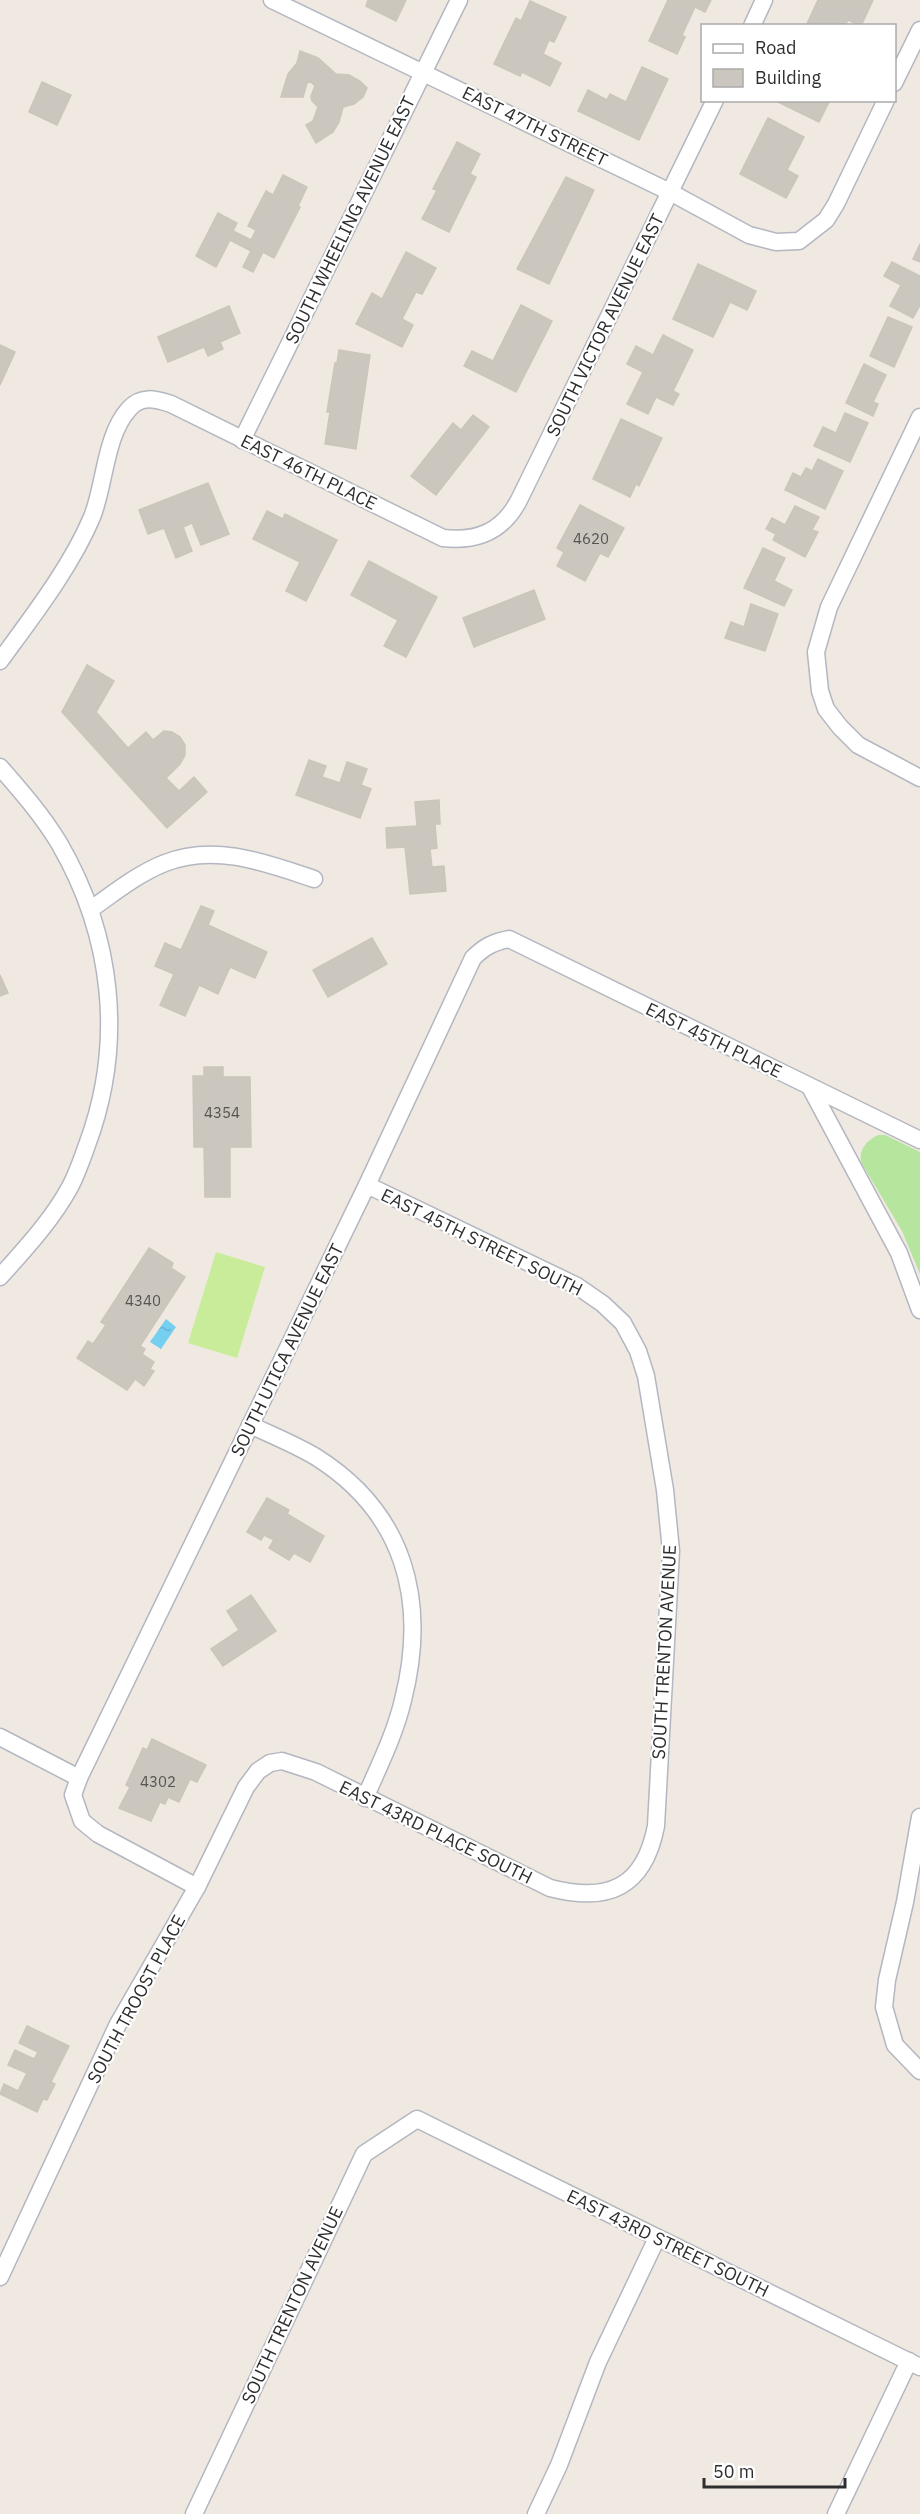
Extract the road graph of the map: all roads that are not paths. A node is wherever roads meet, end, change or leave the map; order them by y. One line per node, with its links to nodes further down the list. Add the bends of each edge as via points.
1 (272, 0): 6 (street, EAST 47TH STREET)
2 (459, 0): 6 (street, SOUTH WHEELING AVENUE EAST)
3 (764, 0): 4 (street)
4 (753, 24)
5 (920, 30): 7 (street)
6 (424, 72): 10 (street, EAST 47TH STREET); 12 (street, SOUTH WHEELING AVENUE EAST)
7 (896, 79)
8 (714, 102): 10 (street, SOUTH VICTOR AVENUE EAST)
9 (885, 102): 10 (street, EAST 47TH STREET, via 837,204 826,220 799,241 776,242 749,235)
10 (670, 192): 13 (street, SOUTH VICTOR AVENUE EAST, via 513,511 500,526)
11 (920, 417): 16 (street, via 829,607 816,652 826,709 858,745)
12 (242, 440): 13 (street, EAST 46TH PLACE, via 443,538); 14 (street, EAST 46TH PLACE, via 157,399 139,400 128,410 117,430 92,516 76,549)
13 (479, 537)
14 (0, 661)
15 (0, 767): 18 (street, via 58,842)
16 (920, 778)
17 (314, 879): 18 (street, via 267,863 225,854 198,854 166,862)
18 (90, 909): 23 (street, via 110,995 110,1039 97,1118 71,1187 49,1220)
19 (509, 939): 20 (street, EAST 45TH PLACE); 22 (street, SOUTH UTICA AVENUE EAST, via 483,947 473,958)
20 (810, 1087): 21 (street, EAST 45TH PLACE); 24 (street, via 899,1253)
21 (920, 1140)
22 (367, 1185): 25 (street, EAST 45TH STREET SOUTH, via 578,1286); 26 (street, SOUTH UTICA AVENUE EAST)
23 (0, 1277)
24 (920, 1310)
25 (623, 1323): 33 (street, SOUTH TRENTON AVENUE, via 646,1376 671,1551 652,1847 633,1875 621,1886)
26 (250, 1425): 29 (street, SOUTH UTICA AVENUE EAST); 30 (street, via 316,1457 355,1486 382,1516 396,1540 407,1576 411,1652 403,1700)
27 (0, 1737): 29 (street)
28 (270, 1763): 30 (street, EAST 43RD PLACE SOUTH, via 296,1764); 32 (street, SOUTH TROOST PLACE, via 246,1787)
29 (79, 1778): 32 (street, via 73,1795 82,1821 98,1834)
30 (365, 1798): 33 (street, EAST 43RD PLACE SOUTH, via 550,1888 568,1893)
31 (920, 1817): 34 (street, via 884,2007 895,2045)
32 (197, 1887): 37 (street, SOUTH TROOST PLACE, via 118,2024)
33 (604, 1893)
34 (920, 2071)
35 (417, 2119): 36 (street, EAST 43RD STREET SOUTH); 39 (street, SOUTH TRENTON AVENUE, via 364,2154)
36 (657, 2238): 38 (street, EAST 43RD STREET SOUTH); 40 (street, via 598,2362)
37 (0, 2277)
38 (915, 2364): 41 (street)
39 (194, 2514)
40 (536, 2514)
41 (836, 2514)

